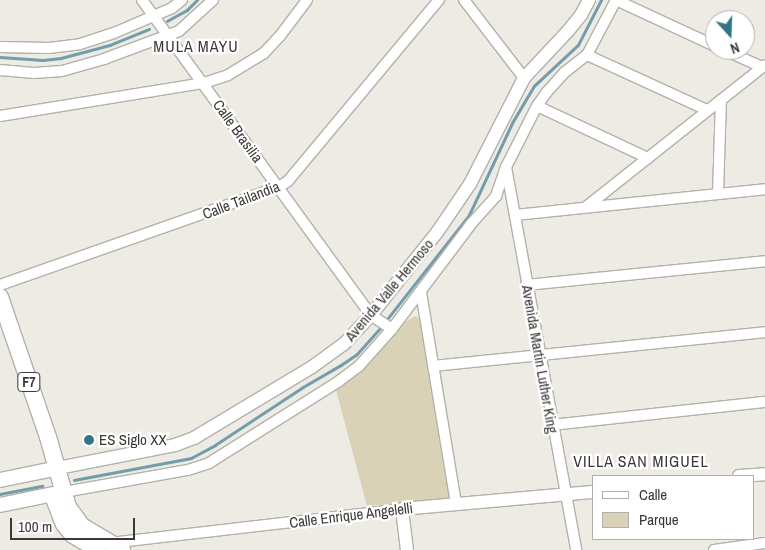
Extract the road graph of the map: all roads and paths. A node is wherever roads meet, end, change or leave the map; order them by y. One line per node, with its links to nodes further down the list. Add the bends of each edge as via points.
1 (142, 0): 9 (street, Calle Brasilia)
2 (182, 0): 9 (street)
3 (213, 0): 10 (street)
4 (307, 0): 18 (street, via 264,53 228,75)
5 (439, 0): 25 (street, Calle Tailandia, via 288,181)
6 (464, 0): 17 (street)
7 (589, 0): 17 (street, Avenida Valle Hermoso, via 568,31)
8 (616, 0): 11 (street); 13 (street, Avenida Valle Hermoso)
9 (153, 16): 10 (street, Calle Brasilia); 12 (street, via 80,44 49,48)
10 (168, 37): 16 (street, via 62,71); 18 (street, Calle Brasilia)
11 (705, 41)
12 (0, 47)
13 (587, 55): 20 (street, Avenida Valle Hermoso, via 566,72); 21 (street)
14 (749, 60): 15 (street)
15 (764, 66): 19 (street)
16 (0, 70)
17 (524, 78): 35 (street, Avenida Valle Hermoso, via 456,207)
18 (204, 83): 22 (street); 25 (street, Calle Brasilia)
19 (721, 100): 21 (street); 27 (street)
20 (537, 106): 23 (street); 24 (street, Avenida Valle Hermoso)
21 (707, 110): 23 (street)
22 (0, 116)
23 (648, 158): 28 (street)
24 (506, 167): 29 (street, Avenida Martin Luther King); 33 (street, Avenida Valle Hermoso, via 496,196)
25 (279, 187): 31 (street, Calle Tailandia); 35 (street, Calle Brasilia)
26 (765, 189): 27 (street)
27 (718, 194): 28 (street)
28 (586, 207): 29 (street)
29 (515, 215): 32 (street, Avenida Martin Luther King)
30 (765, 261): 32 (street)
31 (0, 285)
32 (526, 285): 39 (street, Avenida Martin Luther King)
33 (421, 292): 37 (street, Avenida Valle Hermoso); 40 (street)
34 (0, 297): 43 (highway, F7)
35 (371, 315): 37 (street, Calle Brasilia); 43 (street, Avenida Valle Hermoso, via 344,344 312,367 194,438 175,445)
36 (0, 319): 43 (highway, F7)
37 (392, 329): 48 (street, Avenida Valle Hermoso, via 359,366 339,381 208,463 188,470)
38 (765, 332): 39 (street)
39 (539, 355): 40 (street); 42 (street, Avenida Martin Luther King)
40 (433, 366): 50 (street)
41 (765, 402): 42 (street)
42 (552, 425): 49 (street, Avenida Martin Luther King)
43 (53, 469): 46 (main road, Avenida Valle Hermoso); 48 (highway, F7)
44 (765, 474): 45 (street)
45 (752, 475)
46 (0, 480)
47 (592, 492): 49 (street, Calle Enrique Angelelli)
48 (58, 493): 51 (main road, Avenida Valle Hermoso); 54 (highway, F7, via 64,524 73,535)
49 (564, 495): 50 (street, Calle Enrique Angelelli); 56 (street, Avenida Martin Luther King)
50 (456, 504): 52 (street, Calle Enrique Angelelli)
51 (0, 505)
52 (402, 509): 54 (street, Calle Enrique Angelelli); 55 (street)
53 (765, 544): 57 (street)
54 (110, 548)
55 (407, 550)
56 (576, 550)
57 (714, 550)

